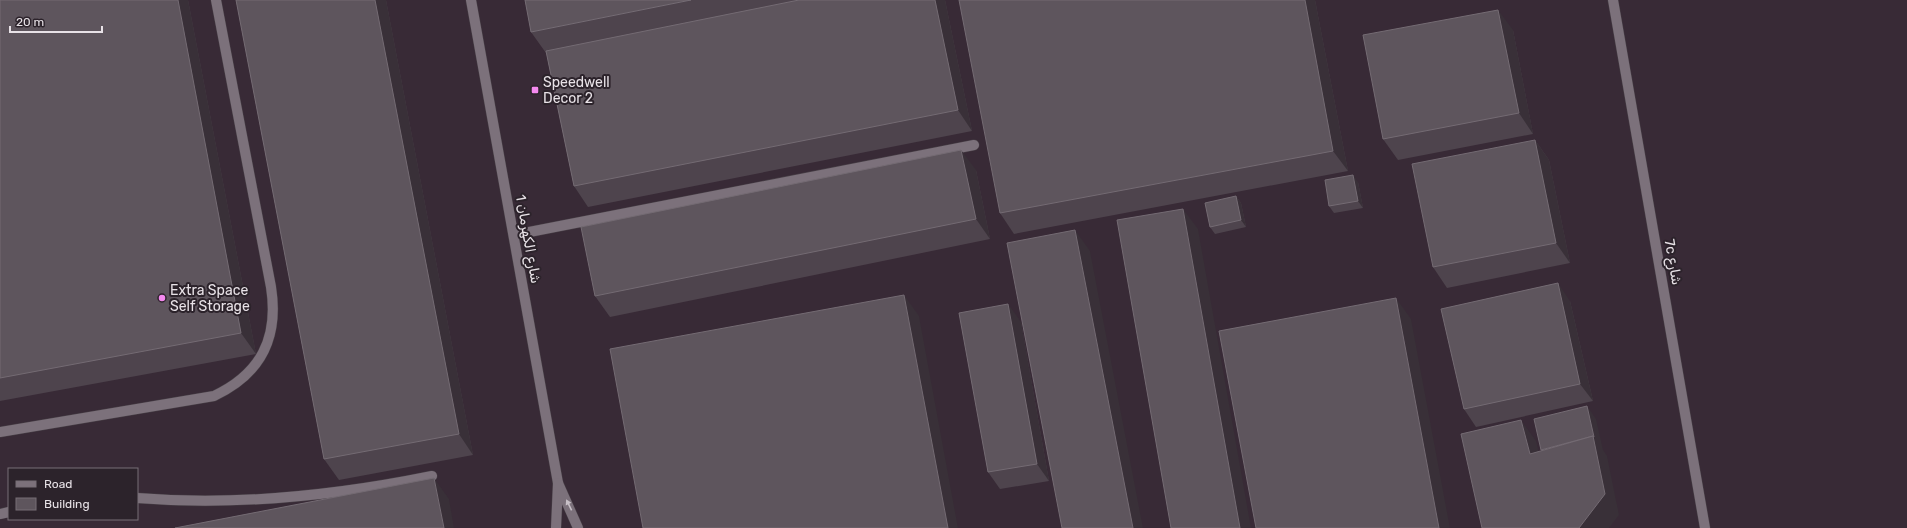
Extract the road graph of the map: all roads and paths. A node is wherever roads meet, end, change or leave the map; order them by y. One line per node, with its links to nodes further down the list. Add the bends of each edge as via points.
1 (216, 0): 6 (street, via 274,306 268,344 259,361 246,376 232,388 214,396)
2 (471, 0): 5 (street, شارع الكهرمان 1)
3 (1613, 0): 12 (street, 7c شارع)
4 (974, 146): 5 (street)
5 (514, 236): 8 (street, شارع الكهرمان 1)
6 (0, 432)
7 (432, 476): 9 (street, via 365,489 274,500)
8 (558, 483): 10 (street, شارع الكهرمان 1); 11 (street, شارع الكهرمان 1, one-way to 8)
9 (138, 498)
10 (556, 528)
11 (578, 528)
12 (1705, 528)

